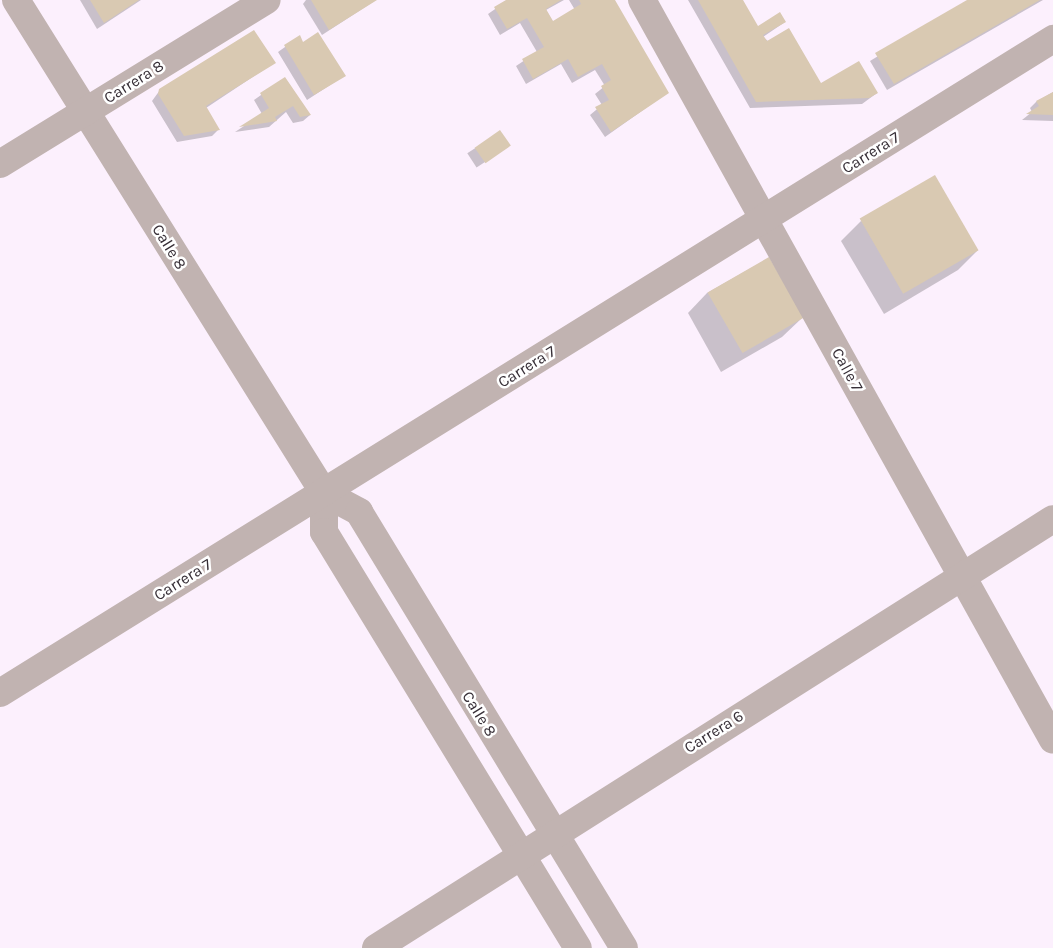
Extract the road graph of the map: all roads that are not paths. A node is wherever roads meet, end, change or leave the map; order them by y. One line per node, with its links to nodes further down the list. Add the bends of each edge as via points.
1 (16, 0): 5 (street, Calle 8)
2 (268, 0): 5 (street, Carrera 8)
3 (642, 0): 7 (street, Calle 7)
4 (1053, 39): 7 (street, Carrera 7)
5 (85, 112): 6 (street, Carrera 8); 8 (street, Calle 8)
6 (0, 164)
7 (764, 220): 8 (street, Carrera 7); 10 (street, Calle 7)
8 (324, 494): 11 (street, Calle 8, via 359,512); 12 (street, Carrera 7); 13 (street, via 324,532)
9 (1053, 519): 10 (street, Carrera 6)
10 (961, 575): 14 (street, Calle 7); 15 (street, Carrera 6)
11 (458, 680): 13 (street); 15 (street, Calle 8)
12 (0, 693)
13 (424, 699): 16 (street)
14 (1053, 740)
15 (553, 835): 16 (street, Carrera 6); 19 (street, Calle 8)
16 (520, 856): 17 (street, Carrera 6); 18 (street)
17 (376, 948)
18 (578, 948)
19 (624, 948)

